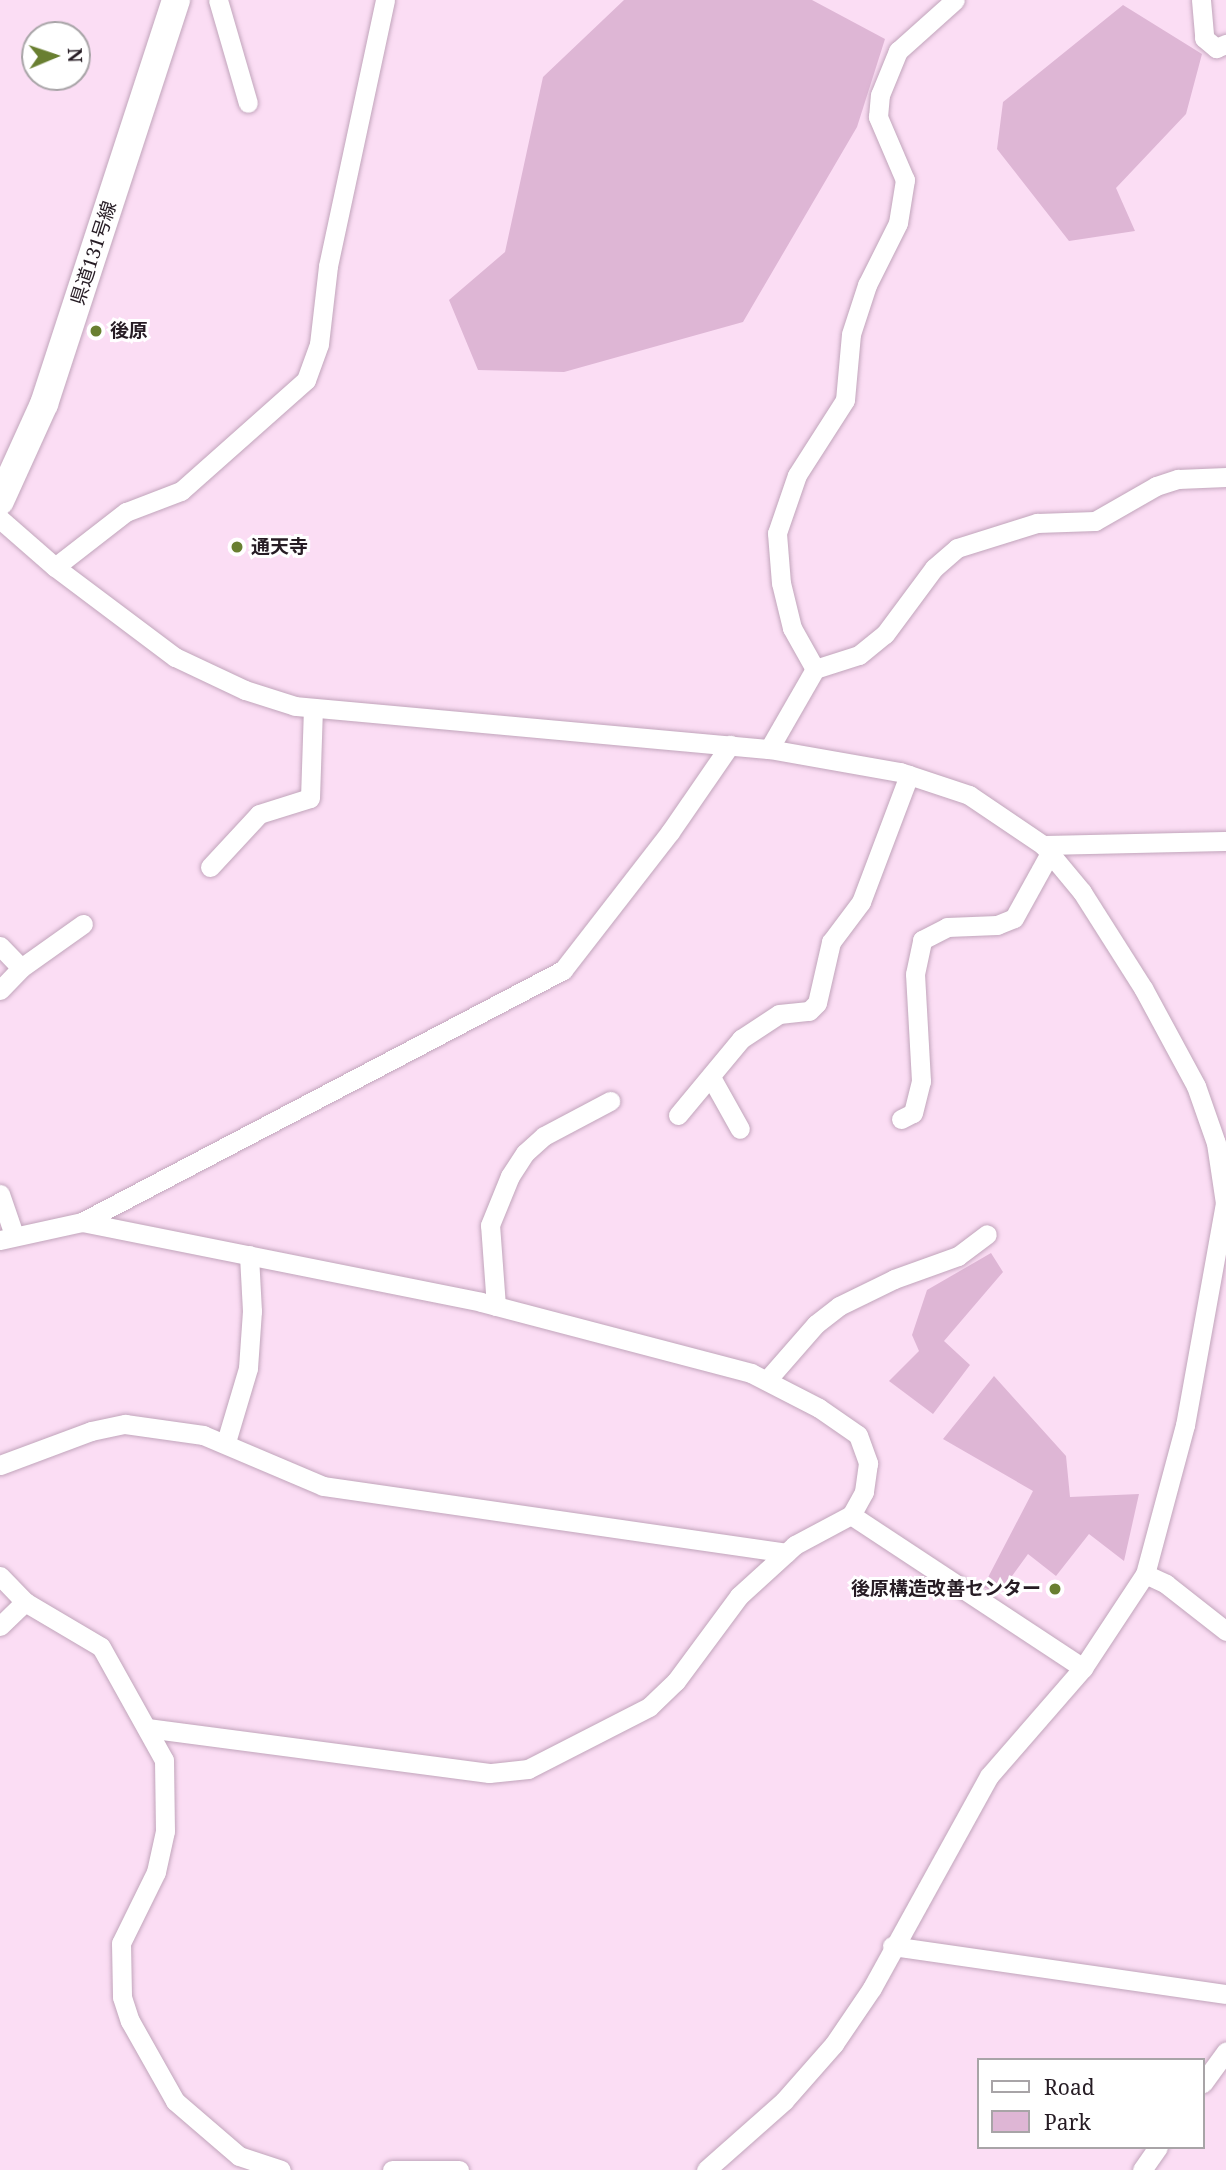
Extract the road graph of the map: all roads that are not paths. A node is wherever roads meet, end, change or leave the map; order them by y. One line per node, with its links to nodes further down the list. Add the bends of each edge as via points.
1 (176, 0): 9 (main road, 県道131号線, via 44,404)
2 (218, 0): 7 (street)
3 (385, 0): 11 (street, via 328,266 319,344 306,380 181,491 126,512)
4 (955, 0): 12 (street, via 898,51 880,95 878,117 905,180 898,223 867,285 851,334 845,400 797,475 778,533 781,583 792,628)
5 (1201, 0): 6 (street, via 1204,38 1216,48)
6 (1226, 44)
7 (248, 103)
8 (1226, 477): 12 (street, via 1178,479 1156,486 1095,521 1037,523 957,548 934,568 885,634 859,655)
9 (0, 500)
10 (0, 519): 11 (street)
11 (55, 567): 13 (street, via 176,657 245,690)
12 (815, 669): 15 (street)
13 (313, 709): 14 (street); 19 (street, via 310,798 259,814)
14 (730, 745): 15 (street); 30 (street, via 670,832 563,970)
15 (769, 749): 16 (street)
16 (909, 775): 18 (street, via 969,795); 24 (street, via 861,902 831,942 817,1003 809,1011 779,1014 757,1026 741,1039)
17 (1226, 841): 18 (street)
18 (1046, 849): 27 (street, via 1014,918 997,925 947,927 922,940 915,974 921,1081 913,1114); 33 (street, via 1082,892 1143,988 1196,1086 1224,1175)
19 (210, 867)
20 (83, 924): 22 (street)
21 (0, 946): 22 (street)
22 (21, 968): 23 (street)
23 (0, 990)
24 (712, 1079): 26 (street); 28 (street)
25 (610, 1101): 35 (street, via 544,1136 510,1176 490,1225)
26 (678, 1115)
27 (901, 1119)
28 (740, 1129)
29 (0, 1194): 32 (street)
30 (82, 1222): 32 (street); 34 (street)
31 (987, 1234): 36 (street, via 958,1255 839,1306 816,1324)
32 (7, 1238)
33 (1223, 1249): 41 (street, via 1185,1425)
34 (248, 1255): 35 (street); 37 (street, via 252,1311 248,1368)
35 (496, 1306): 36 (street)
36 (766, 1380): 39 (street, via 858,1435 868,1463 863,1492)
37 (226, 1442): 38 (street, via 125,1424 91,1431); 40 (street, via 323,1486)
38 (0, 1465)
39 (851, 1515): 40 (street); 46 (street)
40 (786, 1553): 47 (street, via 739,1596 676,1681 649,1707 528,1769 489,1773)
41 (1144, 1574): 45 (street, via 1166,1584); 46 (street)
42 (0, 1576): 43 (street)
43 (25, 1602): 44 (street); 47 (street, via 101,1647)
44 (0, 1626)
45 (1226, 1630)
46 (1083, 1668): 48 (street, via 989,1776)
47 (147, 1728): 54 (street, via 164,1760 165,1831 156,1872 121,1943 122,1997 130,2021 175,2101 239,2156)
48 (892, 1946): 49 (street); 53 (street, via 872,1988 834,2044)
49 (1226, 1994)
50 (1226, 2051): 51 (street)
51 (1205, 2080)
52 (1157, 2149): 57 (street)
53 (716, 2167)
54 (281, 2170)
55 (392, 2170): 56 (street)
56 (459, 2170)
57 (1142, 2170)

